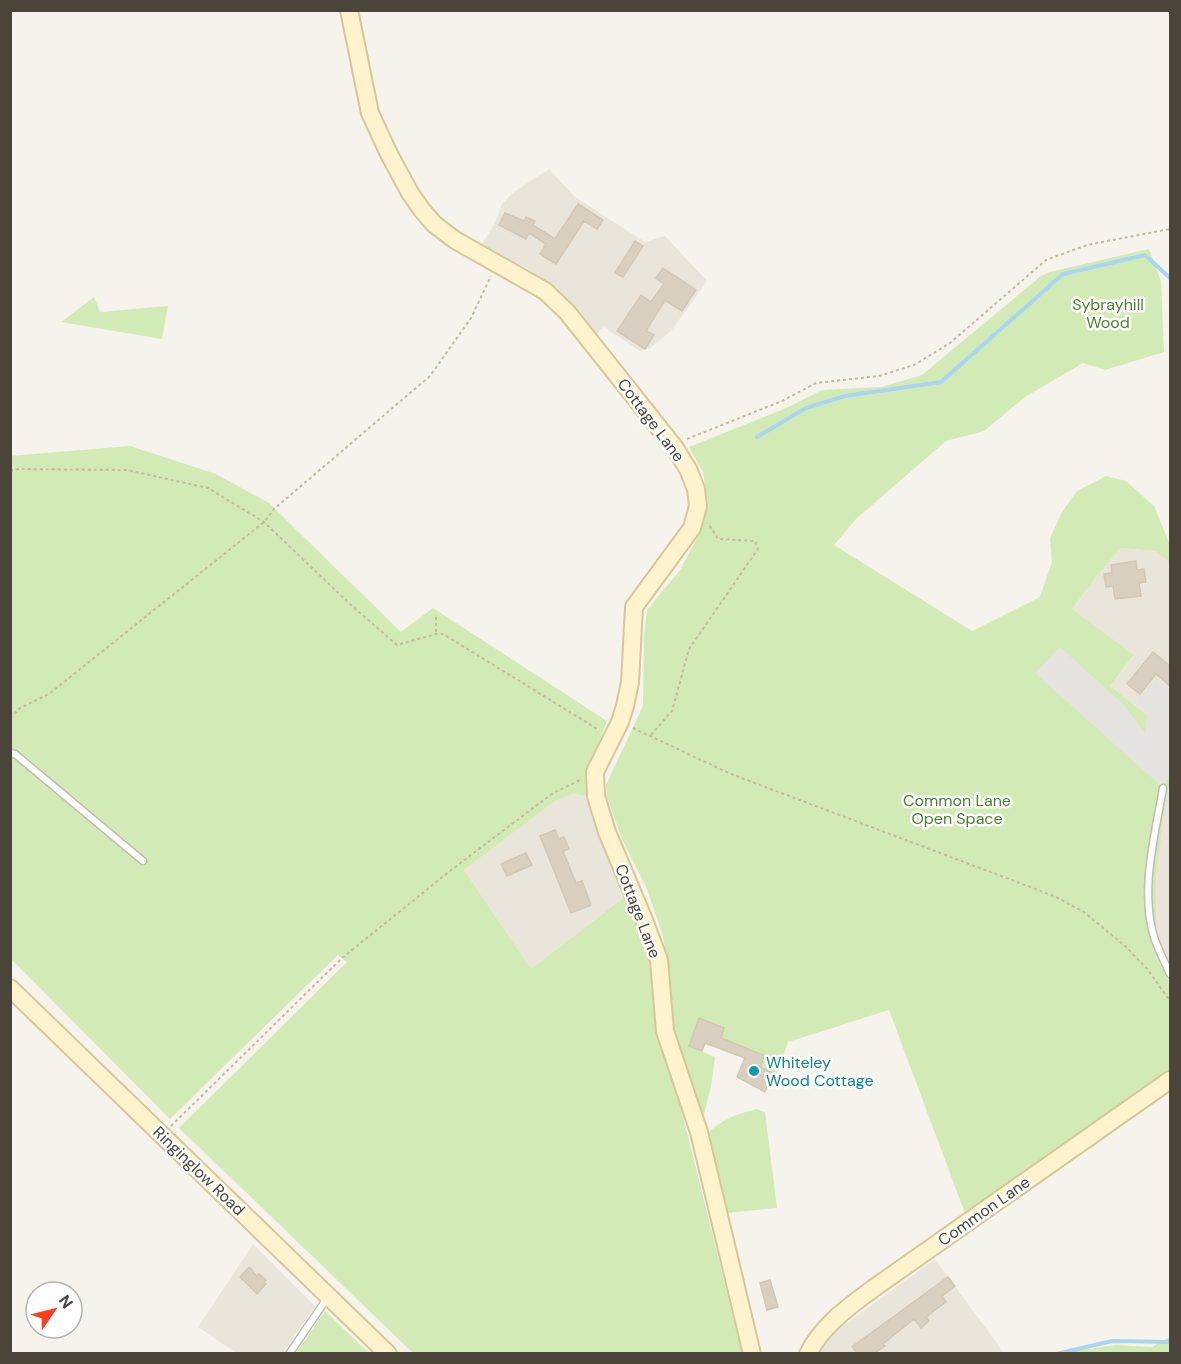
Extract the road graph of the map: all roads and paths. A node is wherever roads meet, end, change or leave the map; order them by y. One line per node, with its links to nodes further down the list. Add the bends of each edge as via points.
1 (349, 10): 3 (street, Cottage Lane, via 370,113 410,193 434,224)
2 (1170, 229): 4 (path, via 1087,245 1046,260 950,344 914,365 879,376 816,383 782,401 683,440)
3 (495, 263): 4 (street, Cottage Lane, via 545,291 567,312); 7 (path, via 471,318 430,376 274,509)
4 (675, 448): 6 (street, Cottage Lane, via 696,489)
5 (10, 471): 7 (path, via 127,470 208,488)
6 (698, 506): 11 (street, Cottage Lane, via 692,528 634,607 630,682); 12 (path, via 718,539 755,541 758,549 689,649 672,711)
7 (264, 522): 9 (path, via 397,645); 10 (path, via 49,694)
8 (436, 617): 9 (path)
9 (436, 634): 11 (path, via 443,634)
10 (10, 718)
11 (616, 729): 12 (path); 14 (street, Cottage Lane)
12 (651, 735): 19 (path, via 732,774 1054,896 1084,912 1126,947)
13 (10, 753): 16 (lane)
14 (596, 772): 21 (path, via 553,793 342,958); 25 (street, Cottage Lane, via 596,796 607,832 659,960 666,1031 699,1132)
15 (1163, 788): 17 (lane, via 1149,864 1149,907 1155,939)
16 (143, 861)
17 (1170, 974)
18 (10, 988): 21 (street, Ringinglow Road)
19 (1170, 1002)
20 (1170, 1080): 26 (street, Common Lane, via 874,1287 825,1329)
21 (162, 1134): 22 (street, Ringinglow Road)
22 (328, 1296): 23 (lane); 24 (street, Ringinglow Road)
23 (289, 1353)
24 (388, 1353)
25 (752, 1353)
26 (808, 1353)

